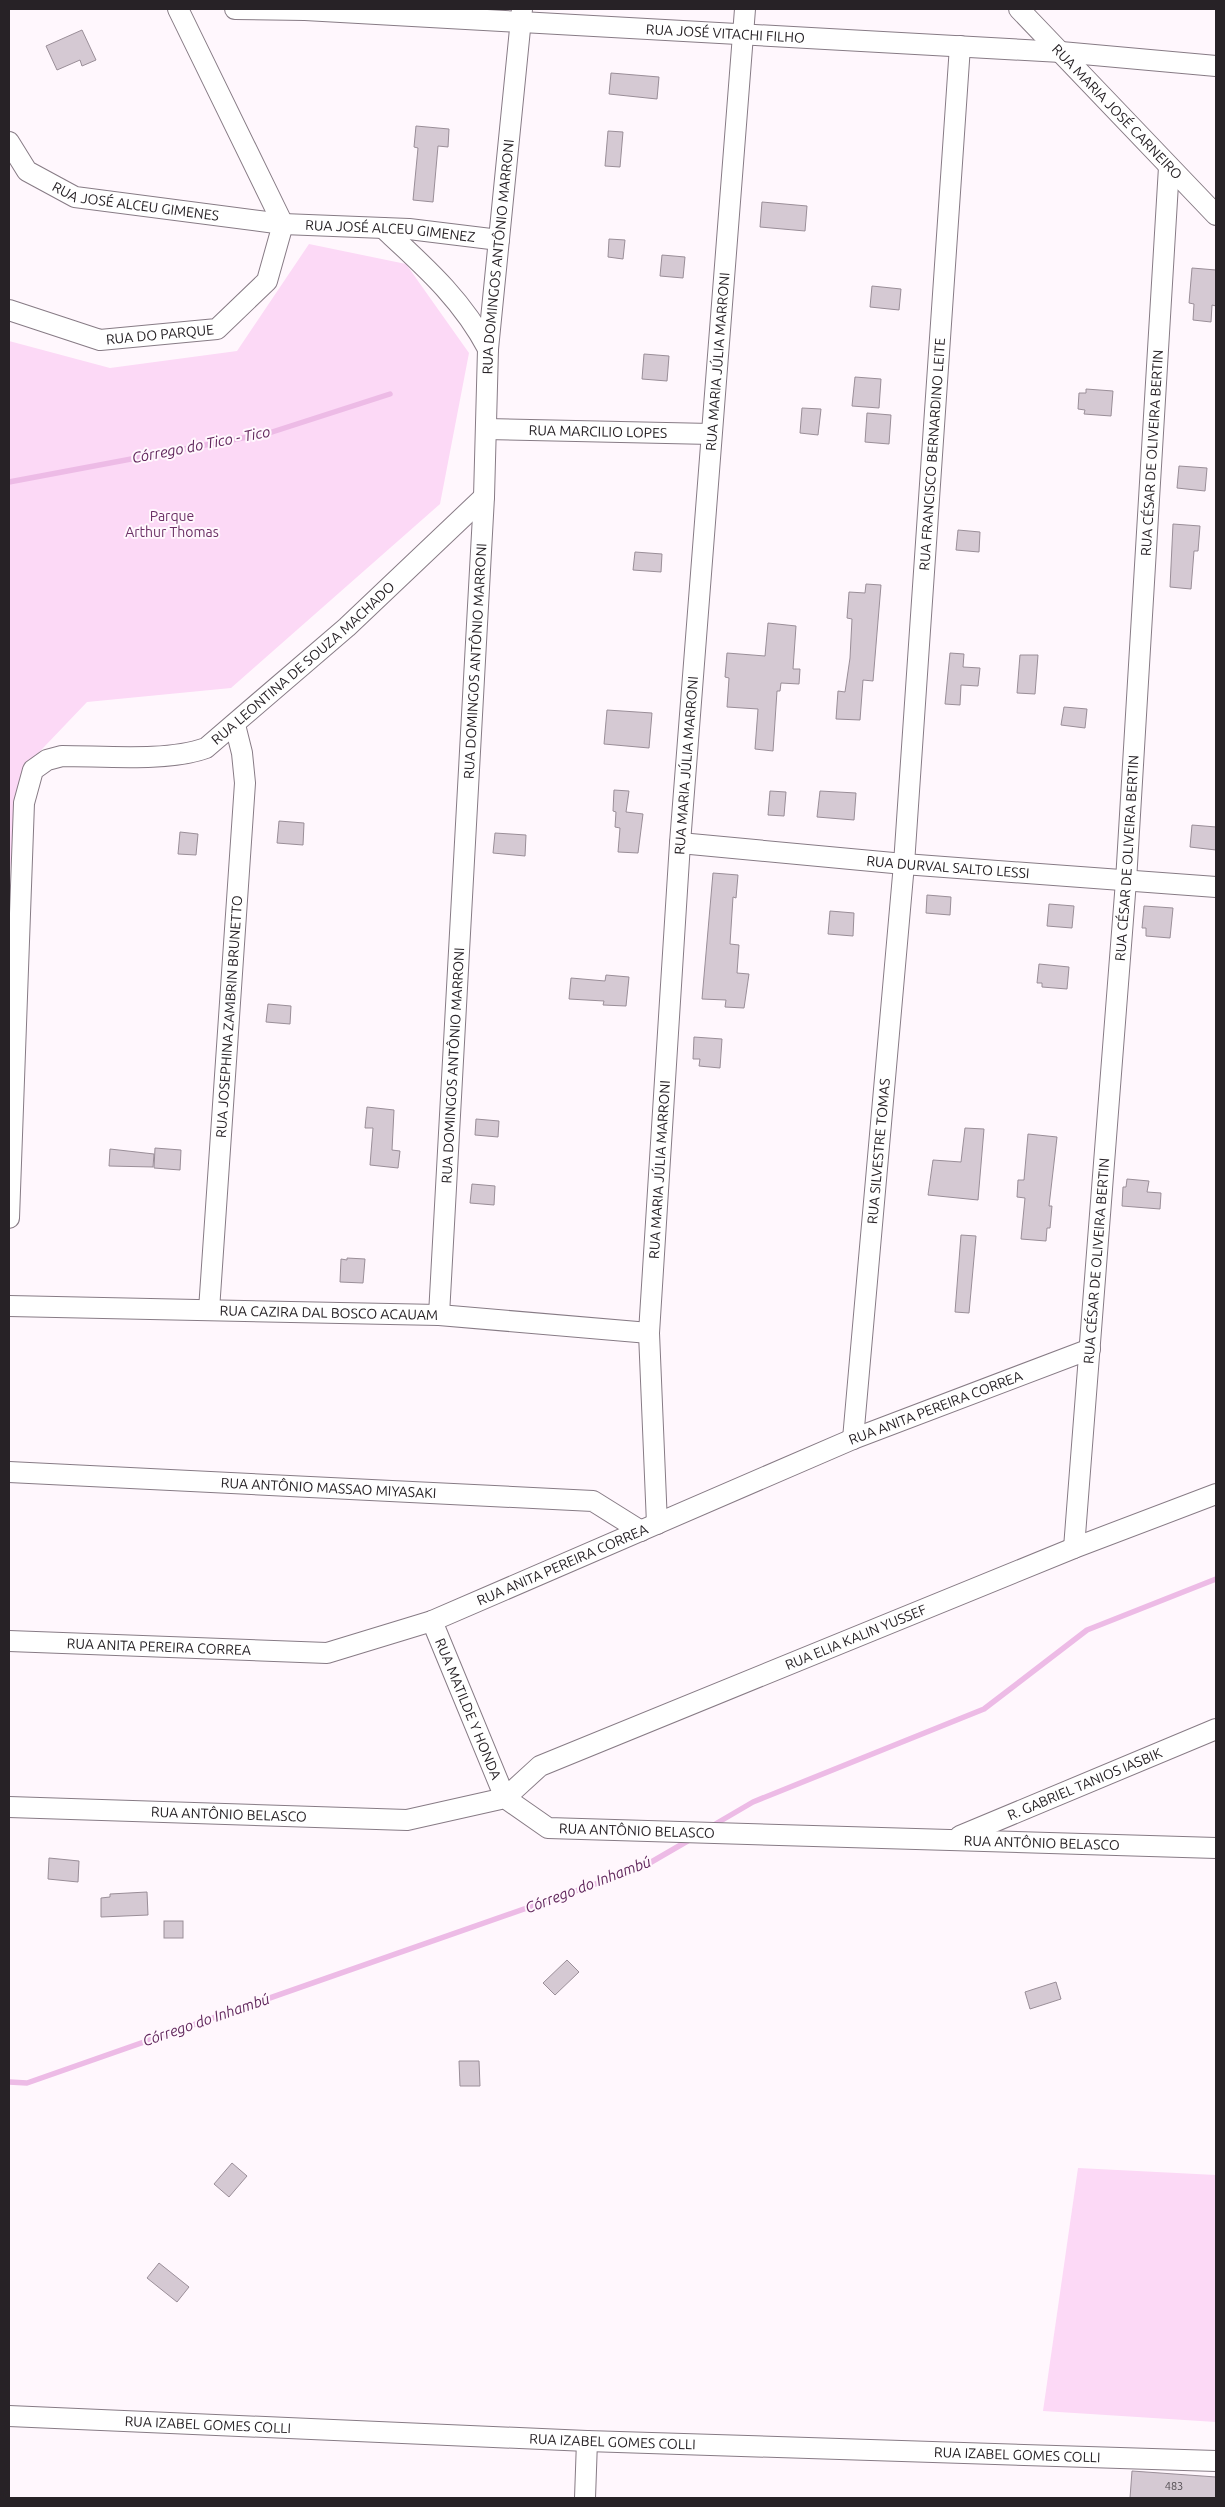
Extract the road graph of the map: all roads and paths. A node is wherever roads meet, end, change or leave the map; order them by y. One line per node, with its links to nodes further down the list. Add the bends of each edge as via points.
1 (178, 9): 14 (street)
2 (235, 9): 3 (street, RUA JOSÉ VITACHI FILHO)
3 (306, 9): 6 (street, RUA JOSÉ VITACHI FILHO)
4 (745, 9): 7 (street, RUA MARIA JÚLIA MARRONI)
5 (1019, 9): 9 (street, RUA MARIA JOSÉ CARNEIRO)
6 (521, 15): 7 (street, RUA JOSÉ VITACHI FILHO); 16 (street, RUA DOMINGOS ANTÔNIO MARRONI)
7 (742, 34): 8 (street, RUA JOSÉ VITACHI FILHO); 20 (street, RUA MARIA JÚLIA MARRONI)
8 (960, 46): 9 (street, RUA JOSÉ VITACHI FILHO); 24 (street, RUA FRANCISCO BERNARDINO LEITE)
9 (1061, 52): 10 (street, RUA JOSÉ VITACHI FILHO); 12 (street, RUA MARIA JOSÉ CARNEIRO)
10 (1216, 66)
11 (9, 142): 14 (street, RUA JOSÉ ALCEU GIMENES, via 27,171 75,197)
12 (1169, 167): 13 (street, RUA MARIA JOSÉ CARNEIRO); 25 (street, RUA CÉSAR DE OLIVEIRA BERTIN)
13 (1216, 215)
14 (283, 224): 15 (street, RUA JOSÉ ALCEU GIMENEZ); 17 (street, RUA DO PARQUE, via 267,281 217,329 100,340)
15 (383, 228): 16 (street, RUA JOSÉ ALCEU GIMENEZ); 18 (street, via 461,305)
16 (498, 240): 18 (street, RUA DOMINGOS ANTÔNIO MARRONI)
17 (9, 310)
18 (488, 349): 19 (street, RUA DOMINGOS ANTÔNIO MARRONI)
19 (486, 428): 20 (street, RUA MARCILIO LOPES); 21 (street, RUA DOMINGOS ANTÔNIO MARRONI)
20 (711, 434): 23 (street, RUA MARIA JÚLIA MARRONI)
21 (484, 496): 22 (street, RUA LEONTINA DE SOUZA MACHADO, via 346,627); 30 (street, RUA DOMINGOS ANTÔNIO MARRONI)
22 (235, 724): 27 (street, RUA LEONTINA DE SOUZA MACHADO, via 211,744 195,752 159,756 62,756 47,760 33,770 24,803); 29 (street, RUA JOSEPHINA ZAMBRIN BRUNETTO, via 245,783)
23 (680, 843): 24 (street, RUA DURVAL SALTO LESSI); 31 (street, RUA MARIA JÚLIA MARRONI)
24 (904, 864): 25 (street, RUA DURVAL SALTO LESSI); 33 (street, RUA SILVESTRE TOMAS)
25 (1126, 881): 26 (street, RUA DURVAL SALTO LESSI); 32 (street, RUA CÉSAR DE OLIVEIRA BERTIN)
26 (1216, 887)
27 (9, 1218)
28 (9, 1306): 29 (street, RUA CAZIRA DAL BOSCO ACAUAM)
29 (209, 1310): 30 (street, RUA CAZIRA DAL BOSCO ACAUAM)
30 (439, 1315): 31 (street, RUA CAZIRA DAL BOSCO ACAUAM)
31 (649, 1333): 36 (street, RUA MARIA JÚLIA MARRONI)
32 (1090, 1349): 33 (street, RUA ANITA PEREIRA CORREA); 37 (street, RUA CÉSAR DE OLIVEIRA BERTIN)
33 (853, 1439): 36 (street, RUA ANITA PEREIRA CORREA)
34 (9, 1472): 36 (street, RUA ANTÔNIO MASSAO MIYASAKI, via 593,1501)
35 (1216, 1494): 37 (street, RUA ELIA KALIN YUSSEF)
36 (649, 1527): 38 (street, RUA ANITA PEREIRA CORREA)
37 (1074, 1548): 41 (street, RUA ELIA KALIN YUSSEF, via 540,1766)
38 (432, 1621): 39 (street, RUA ANITA PEREIRA CORREA, via 327,1653); 41 (street, RUA MATILDE Y HONDA)
39 (9, 1641)
40 (1216, 1729): 43 (street, R. GABRIEL TANIOS IASBIK)
41 (505, 1798): 42 (street, RUA ANTÔNIO BELASCO, via 407,1820); 43 (street, RUA ANTÔNIO BELASCO, via 548,1828)
42 (9, 1807)
43 (948, 1839): 44 (street, RUA ANTÔNIO BELASCO)
44 (1216, 1848)
45 (9, 2416): 46 (street, RUA IZABEL GOMES COLLI)
46 (587, 2441): 47 (street, RUA IZABEL GOMES COLLI); 48 (street)
47 (1216, 2462)
48 (585, 2498)

